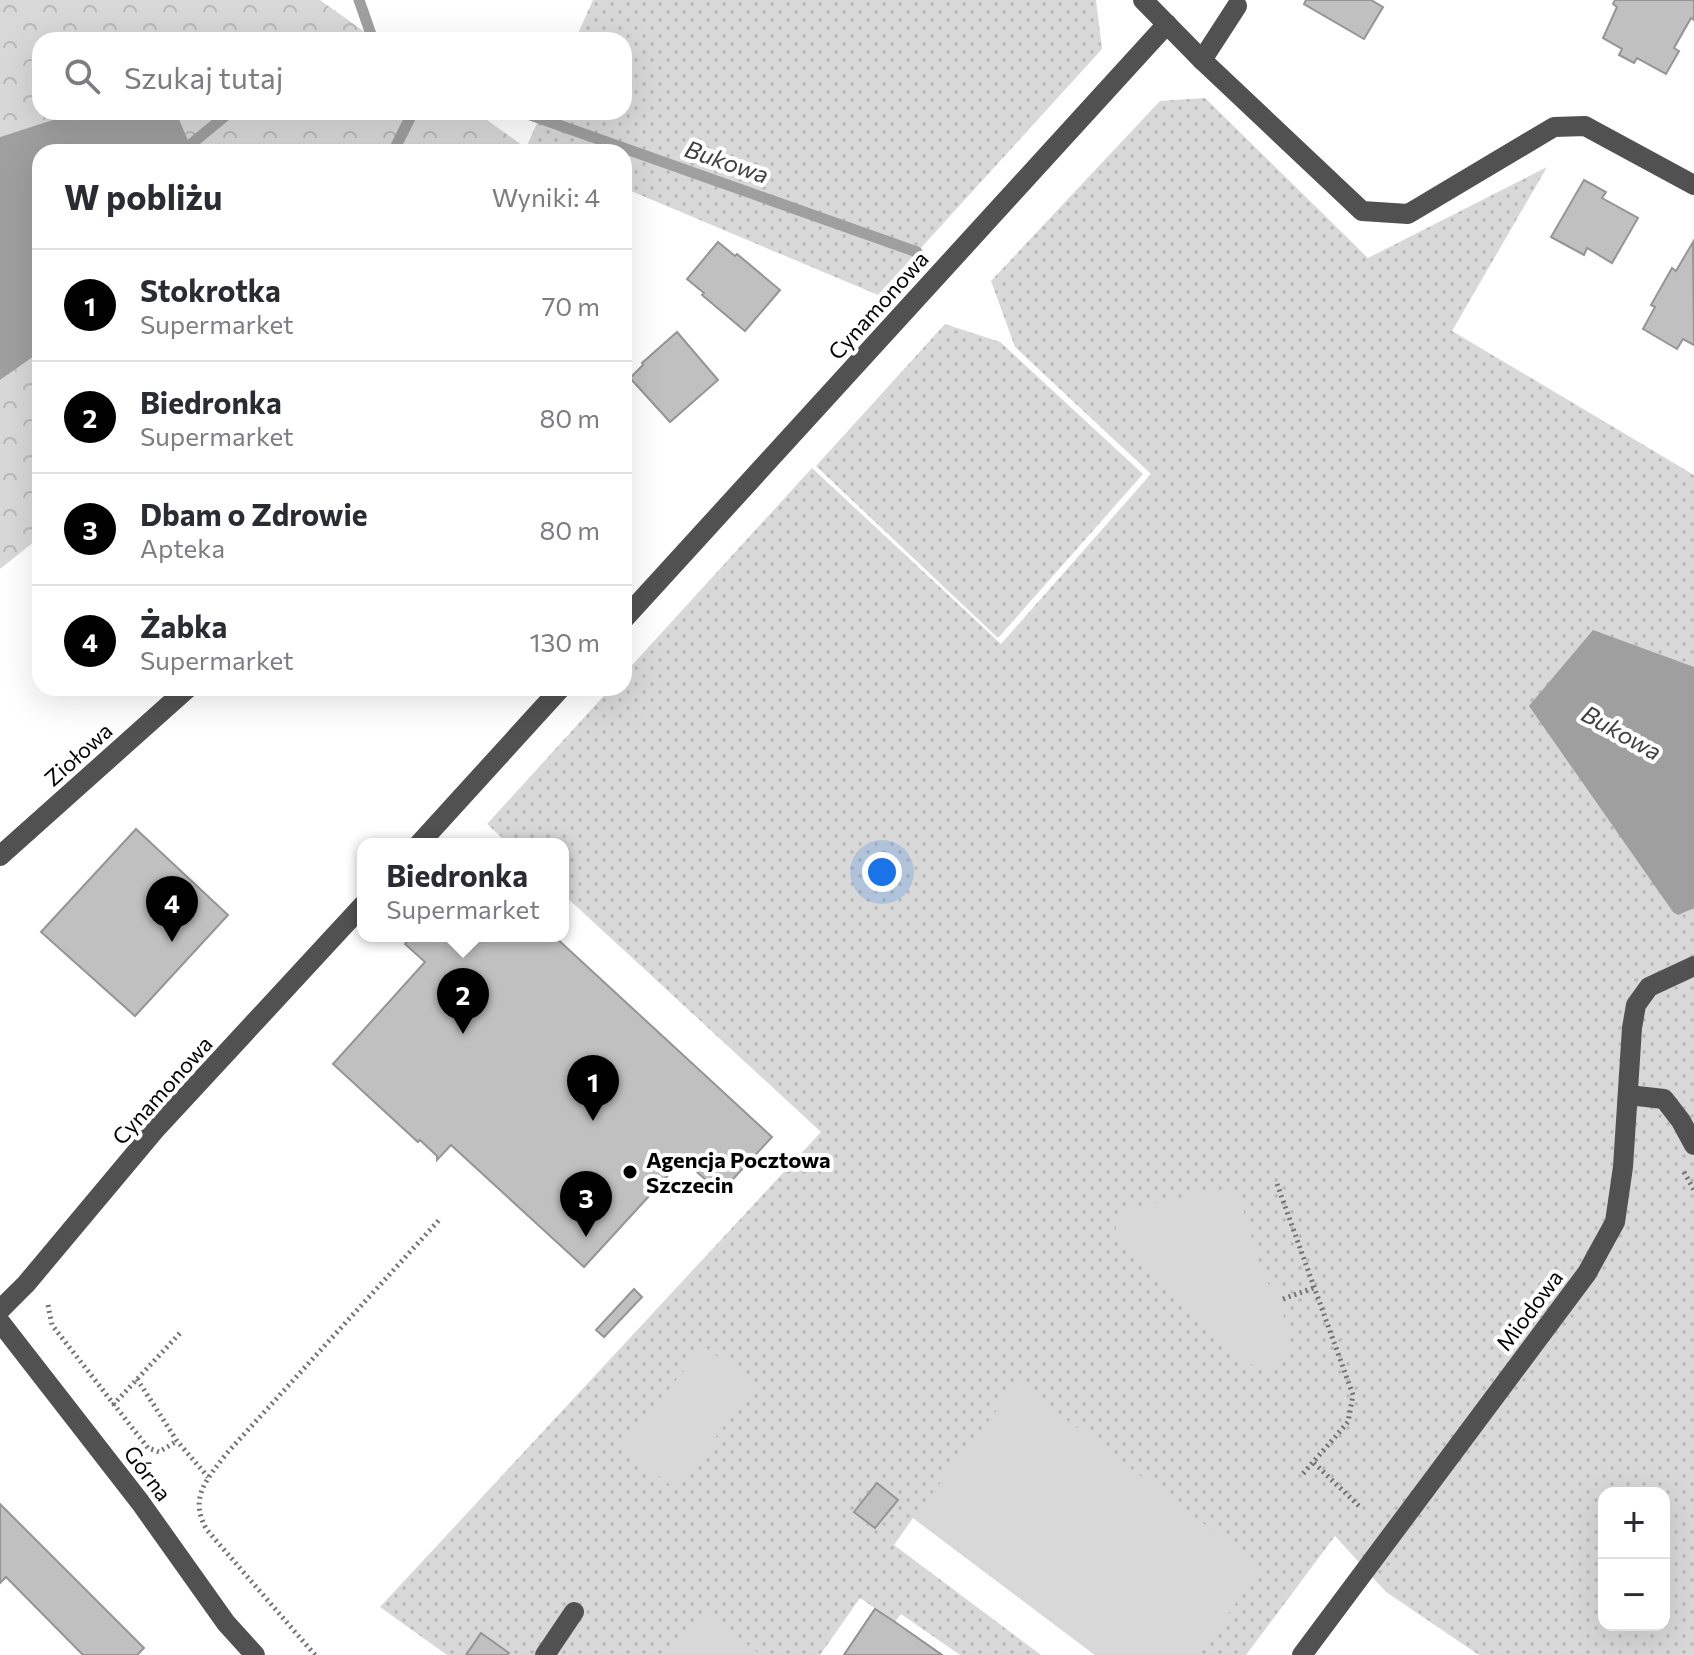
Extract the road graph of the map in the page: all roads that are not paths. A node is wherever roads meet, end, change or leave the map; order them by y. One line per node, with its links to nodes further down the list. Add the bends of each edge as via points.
1 (1143, 0): 3 (street)
2 (1237, 6): 4 (street)
3 (1167, 24): 4 (street); 6 (street, Cynamonowa)
4 (1202, 60): 5 (street, via 1362,211 1408,214 1554,127 1585,126)
5 (1694, 185)
6 (632, 610)
7 (179, 696): 10 (street, Ziołowa)
8 (554, 696): 9 (street)
9 (424, 838)
10 (0, 856)
11 (357, 911): 15 (street, Cynamonowa, via 154,1131)
12 (1694, 966): 13 (street, Miodowa, via 1649,987 1636,1005)
13 (1628, 1095): 14 (street, via 1664,1099); 20 (street, Miodowa, via 1615,1222 1587,1273)
14 (1694, 1145)
15 (0, 1310)
16 (0, 1322): 18 (street, Górna)
17 (574, 1612): 19 (street)
18 (255, 1655)
19 (545, 1655)
20 (1302, 1655)

